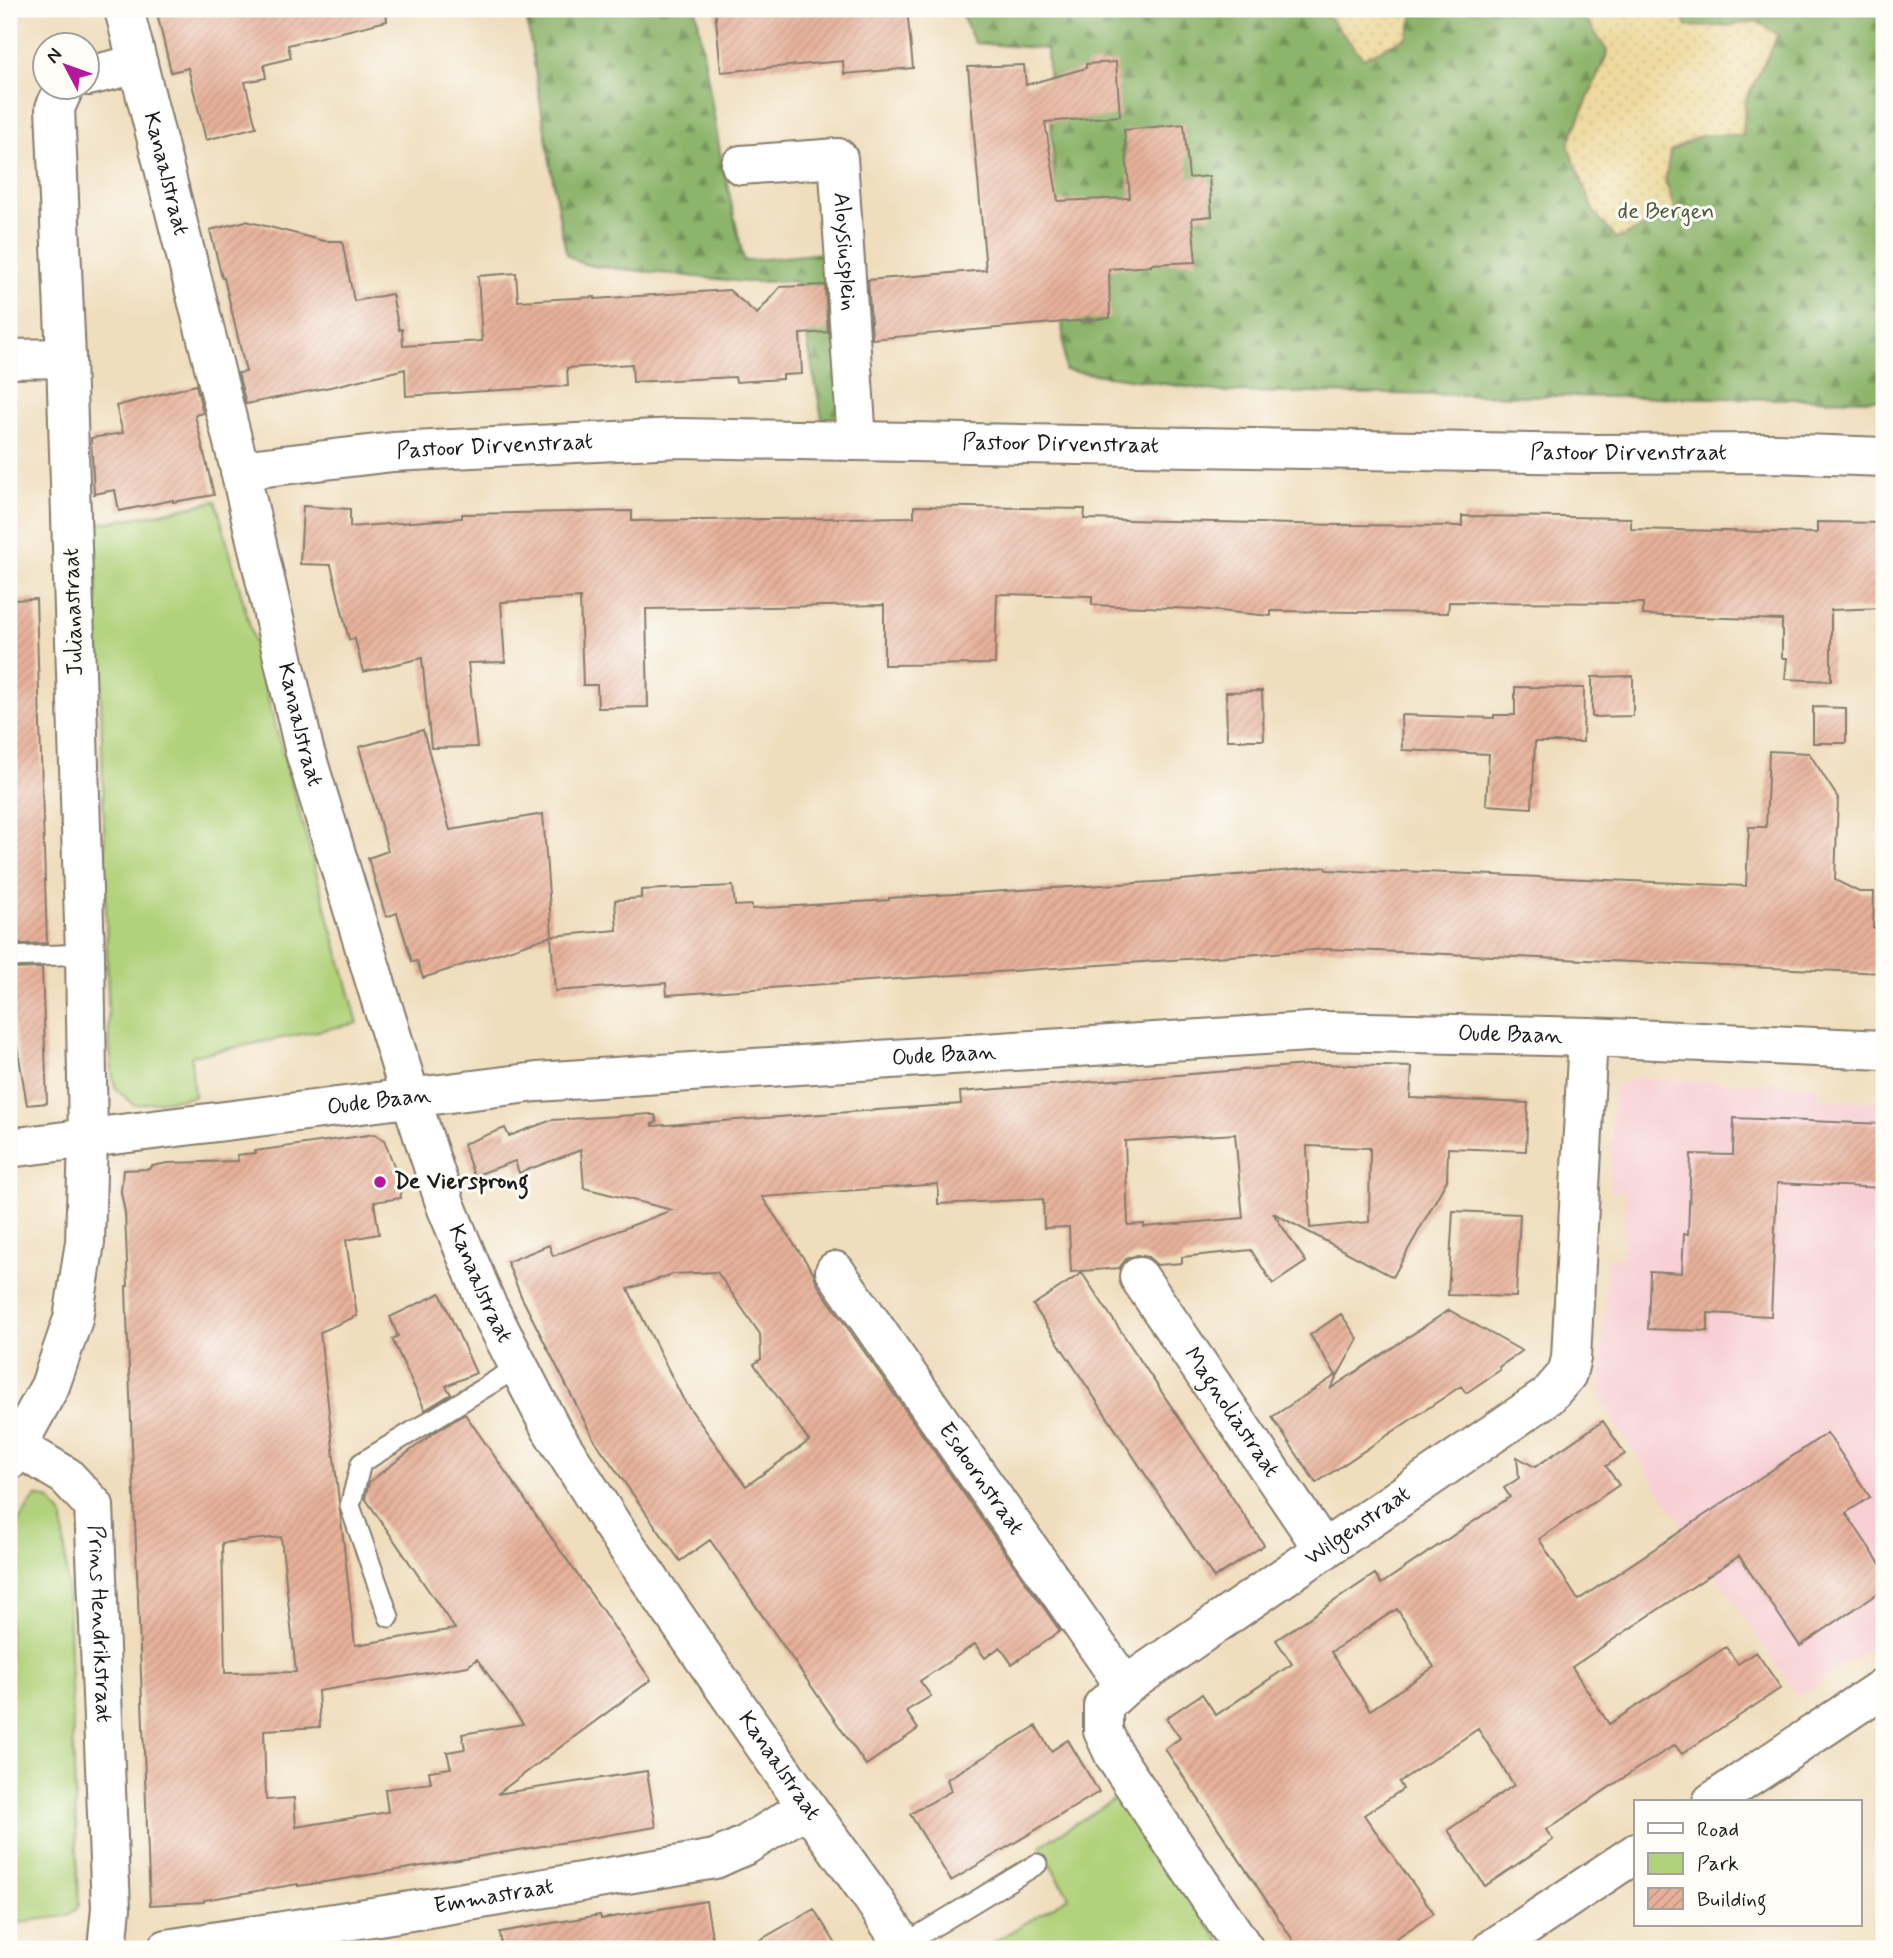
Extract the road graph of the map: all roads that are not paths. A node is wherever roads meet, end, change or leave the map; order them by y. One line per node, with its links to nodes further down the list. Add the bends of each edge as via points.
1 (124, 9): 2 (street)
2 (138, 64): 3 (street); 10 (street, Kanaalstraat)
3 (102, 73)
4 (58, 102): 6 (street, Julianastraat)
5 (741, 165): 8 (street, Aloysiusplein, via 838,158)
6 (66, 358): 7 (street); 11 (street, Julianastraat)
7 (9, 359)
8 (857, 441): 9 (street, Pastoor Dirvenstraat); 10 (street, Pastoor Dirvenstraat, via 663,439 393,452)
9 (1884, 457)
10 (240, 470): 15 (street, Kanaalstraat, via 304,749)
11 (85, 954): 12 (lane); 16 (street, Julianastraat)
12 (9, 957)
13 (1588, 1037): 14 (street, Oude Baan); 15 (street, Oude Baan, via 1324,1031 537,1082); 22 (street, Wilgenstraat, via 1567,1374 1548,1396)
14 (1884, 1050)
15 (411, 1099): 16 (street, Oude Baan); 20 (street, Kanaalstraat, via 446,1206 486,1303)
16 (88, 1139): 17 (street, Oude Baan); 21 (street, Prins Hendrikstraat, via 85,1242 73,1320 50,1386)
17 (9, 1148)
18 (835, 1270): 24 (street, Esdoornstraat)
19 (1139, 1277): 22 (street, Magnoliastraat)
20 (519, 1367): 23 (lane, Kanaalstraat, via 361,1463 350,1506); 27 (street, Kanaalstraat, via 551,1429 612,1525)
21 (13, 1454): 32 (street, Prins Hendrikstraat, via 66,1476 94,1506 111,1908)
22 (1324, 1550): 24 (street, Wilgenstraat)
23 (389, 1618)
24 (1125, 1686): 34 (street, Wilgenstraat, via 1103,1706 1103,1731 1115,1757)
25 (1884, 1687): 26 (street)
26 (1715, 1800)
27 (807, 1807): 31 (street, Kanaalstraat); 33 (street, Emmastraat, via 715,1859)
28 (1634, 1854): 30 (street)
29 (1037, 1864): 31 (lane)
30 (1506, 1945)
31 (905, 1947)
32 (107, 1949)
33 (167, 1949)
34 (1244, 1949)

